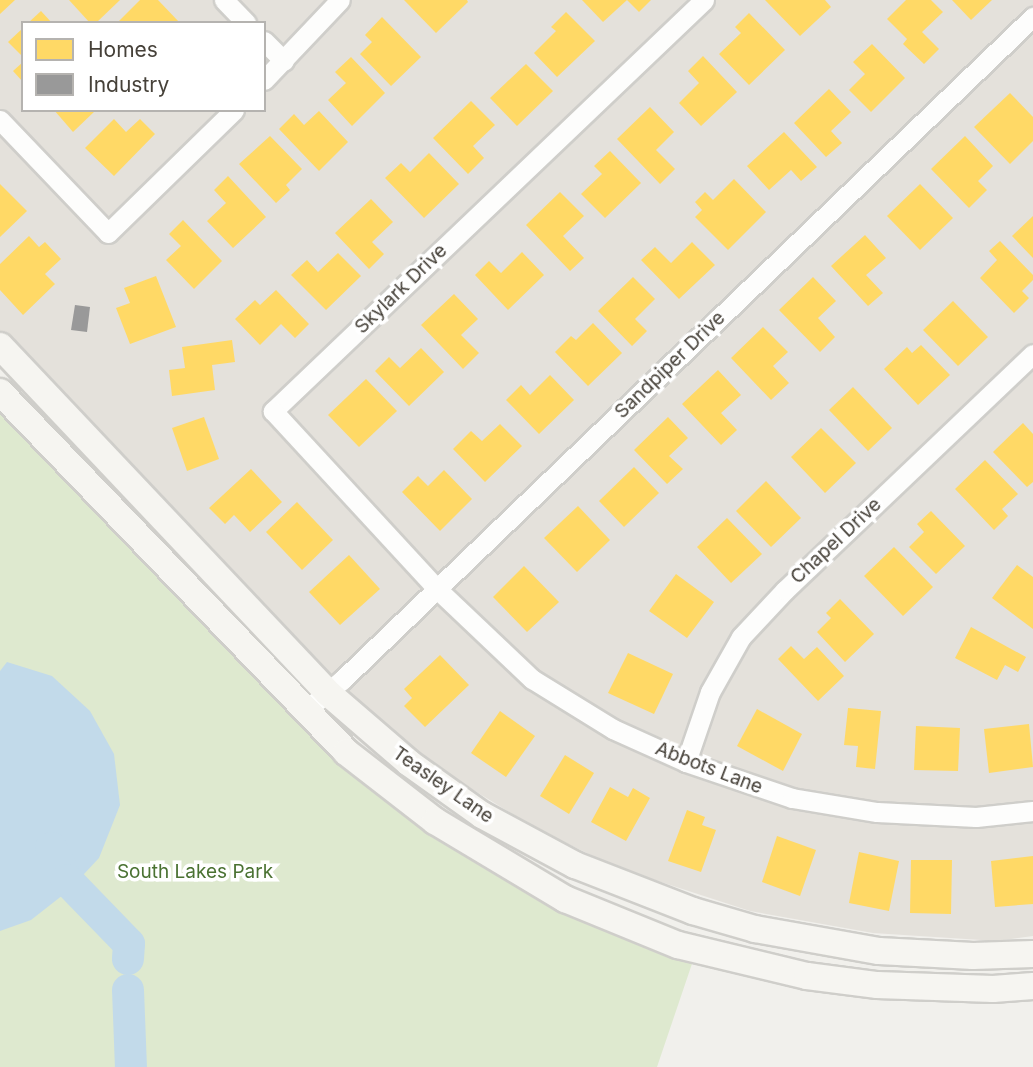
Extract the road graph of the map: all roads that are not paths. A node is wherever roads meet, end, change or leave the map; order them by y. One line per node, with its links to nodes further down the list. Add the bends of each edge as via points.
1 (223, 0): 5 (street)
2 (340, 0): 7 (street)
3 (704, 0): 14 (street, Skylark Drive, via 273,411)
4 (1033, 17): 14 (street, Sandpiper Drive)
5 (244, 21)
6 (266, 43): 7 (street)
7 (284, 61): 8 (street)
8 (266, 78)
9 (232, 112): 10 (street, via 108,233)
10 (0, 120)
11 (0, 346): 15 (main road, Teasley Lane)
12 (1033, 354): 17 (street, Chapel Drive, via 741,637 710,692)
13 (0, 393): 16 (main road, Teasley Lane)
14 (436, 589): 15 (street, Sandpiper Drive); 17 (street, Abbots Lane, via 532,679 613,729)
15 (328, 693): 16 (street, Sandpiper Drive); 19 (main road, Teasley Lane, via 409,764 482,815 575,865 693,911 755,929 866,949 973,956)
16 (304, 711): 20 (main road, Teasley Lane, via 403,798 483,851 565,899 678,945 837,981 993,989)
17 (686, 762): 18 (street, Abbots Lane, via 792,798 877,812 976,817)
18 (1033, 811)
19 (1033, 954)
20 (1033, 986)

